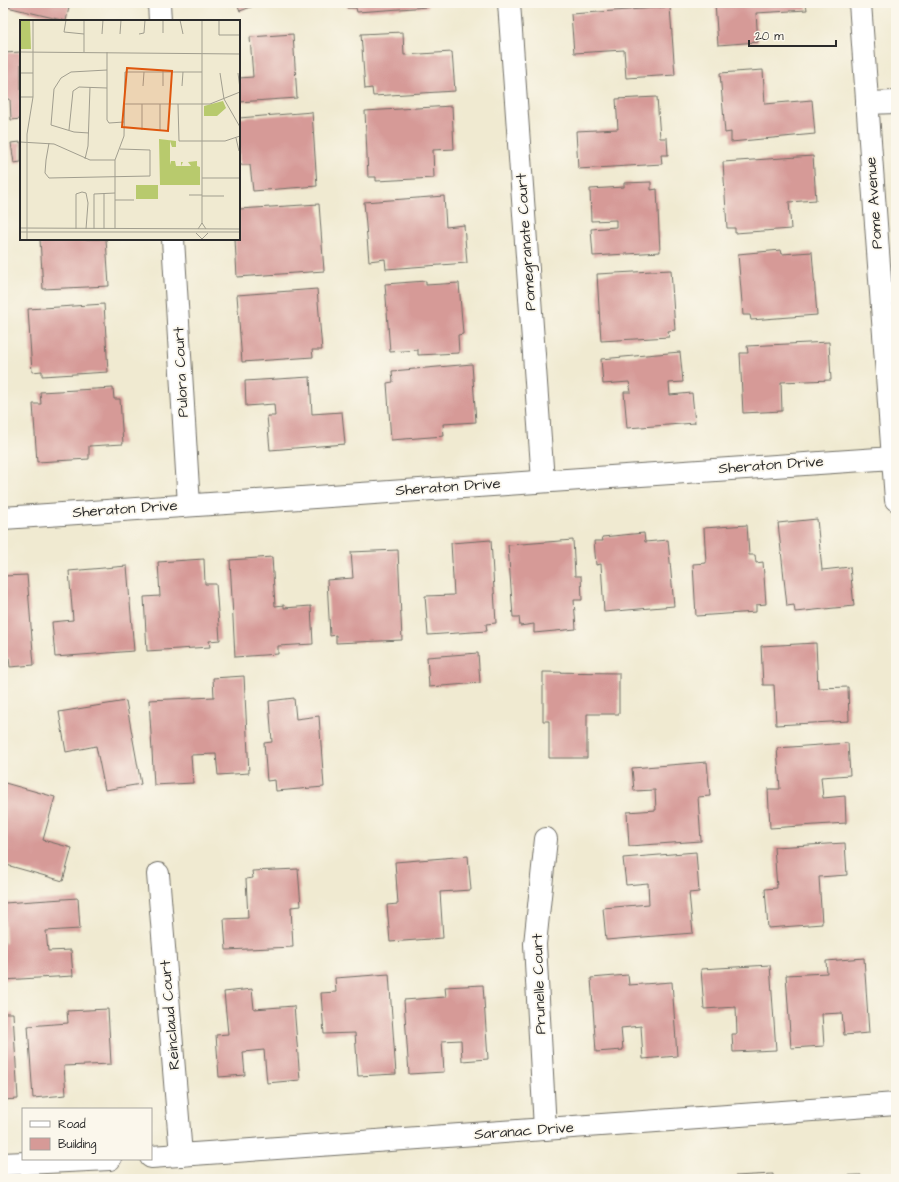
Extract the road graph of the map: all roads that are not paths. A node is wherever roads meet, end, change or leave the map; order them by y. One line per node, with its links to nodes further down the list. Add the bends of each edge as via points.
1 (159, 3): 4 (street)
2 (509, 3): 9 (street, Pomegranate Court)
3 (860, 3): 6 (street, Pome Avenue)
4 (160, 20)
5 (896, 102): 6 (street)
6 (867, 103): 8 (street, Pome Avenue)
7 (173, 240): 11 (street, Pulora Court)
8 (893, 458): 9 (street, Sheraton Drive); 10 (street, Pome Avenue)
9 (543, 481): 11 (street, Sheraton Drive)
10 (896, 500)
11 (189, 505): 12 (street, Sheraton Drive)
12 (3, 518)
13 (546, 839): 16 (street, Prunelle Court, via 535,944)
14 (158, 874): 17 (street, Reinclaud Court)
15 (896, 1104): 16 (street, Saranac Drive)
16 (545, 1129): 17 (street, Saranac Drive)
17 (181, 1155): 18 (street, Saranac Drive)
18 (152, 1157)
19 (89, 1160): 20 (street)
20 (3, 1164)

